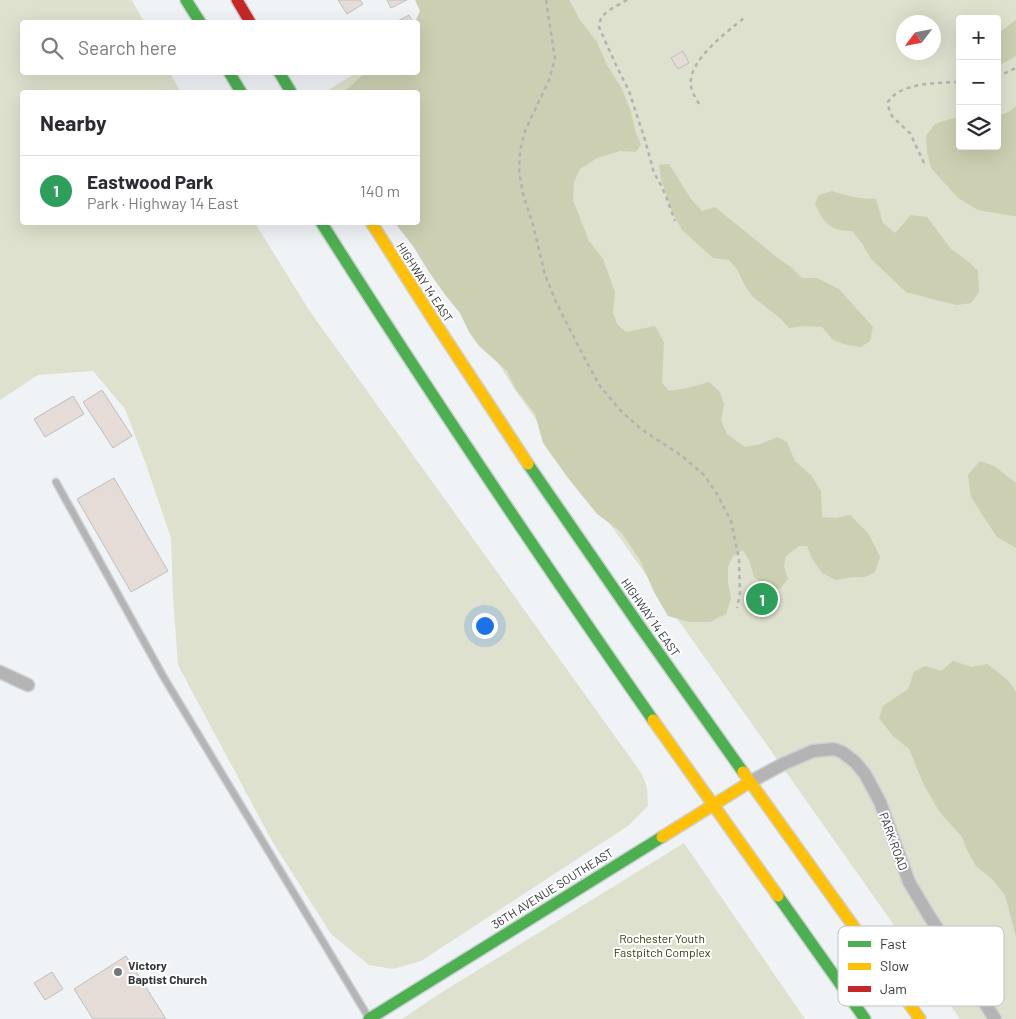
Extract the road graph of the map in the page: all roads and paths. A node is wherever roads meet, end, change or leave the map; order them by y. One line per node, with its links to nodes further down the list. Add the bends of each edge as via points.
1 (186, 0): 6 (main road)
2 (237, 0): 7 (main road)
3 (546, 0): 21 (path, via 555,59 549,80 525,131 519,171 545,275 600,386 641,429 704,475 717,494 731,521 739,559)
4 (627, 0): 17 (path, via 603,15 599,26 629,92 654,173)
5 (744, 18): 15 (path, via 713,44 696,66 691,85)
6 (199, 20)
7 (249, 20)
8 (1016, 68): 11 (path)
9 (231, 75): 13 (main road)
10 (281, 75): 14 (main road)
11 (1001, 75)
12 (956, 82): 16 (path, via 907,88 888,102 892,116 910,133)
13 (240, 90)
14 (290, 90)
15 (699, 104)
16 (924, 163)
17 (676, 221)
18 (323, 225): 25 (main road, via 532,545)
19 (373, 225): 24 (main road, HIGHWAY 14 EAST, via 543,487)
20 (56, 482): 32 (lane, via 163,676)
21 (737, 608)
22 (0, 672): 23 (street)
23 (28, 685)
24 (750, 782): 25 (main road, 36TH AVENUE SOUTHEAST); 26 (main road, HIGHWAY 14 EAST); 27 (street, PARK ROAD, via 813,751 834,749 855,762 880,802 909,882)
25 (713, 804): 28 (main road); 32 (main road, 36TH AVENUE SOUTHEAST)
26 (853, 926)
27 (936, 926)
28 (838, 980)
29 (857, 1006): 33 (main road)
30 (911, 1006): 34 (main road, HIGHWAY 14 EAST)
31 (987, 1006): 35 (street, PARK ROAD)
32 (369, 1019)
33 (866, 1019)
34 (920, 1019)
35 (995, 1019)

